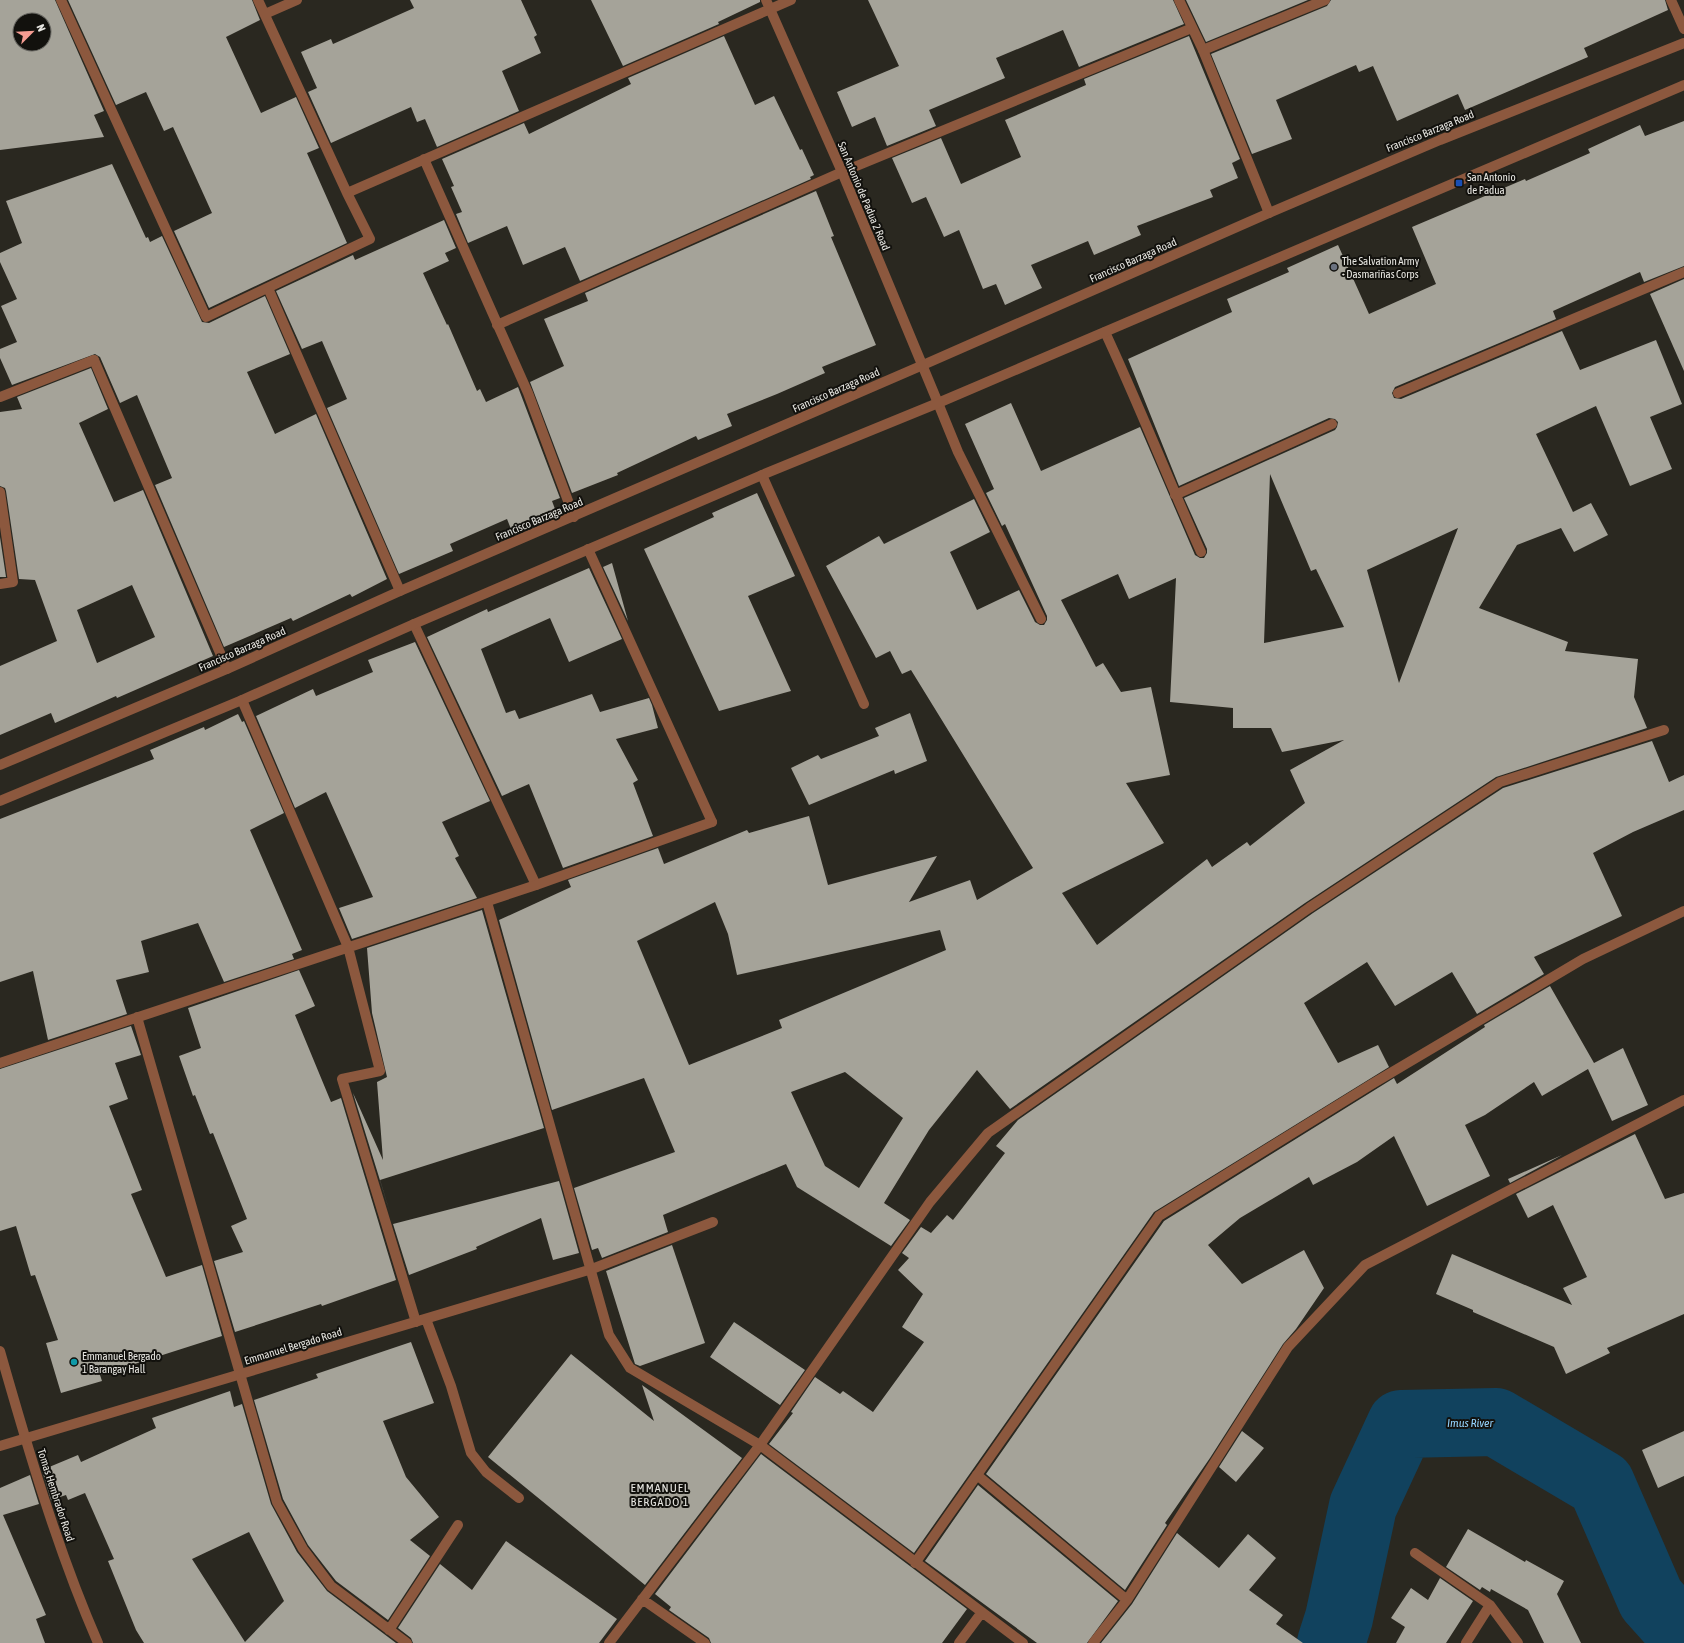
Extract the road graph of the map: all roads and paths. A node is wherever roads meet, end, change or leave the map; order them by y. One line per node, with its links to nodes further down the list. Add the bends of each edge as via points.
1 (61, 0): 20 (street, via 206,318)
2 (258, 0): 9 (street)
3 (297, 0): 9 (street)
4 (791, 0): 8 (street)
5 (1179, 0): 10 (street)
6 (1325, 0): 13 (street)
7 (1671, 0): 11 (street)
8 (768, 5): 15 (street); 16 (street, San Antonio de Padua 2 Road)
9 (265, 14): 17 (street)
10 (1192, 28): 13 (street); 16 (street)
11 (1684, 29)
12 (1684, 43): 18 (street, Francisco Barzaga Road, via 1440,140)
13 (1203, 50): 18 (street)
14 (1684, 85): 22 (street)
15 (424, 159): 17 (street); 21 (street)
16 (842, 172): 21 (street); 23 (street, San Antonio de Padua 2 Road)
17 (347, 193): 20 (street, via 370,239)
18 (1269, 213): 23 (street, Francisco Barzaga Road)
19 (1684, 272): 24 (street)
20 (268, 288): 35 (street)
21 (496, 325): 31 (street, via 528,393)
22 (1105, 332): 26 (street); 30 (street)
23 (923, 365): 26 (street, San Antonio de Padua 2 Road); 31 (street, Francisco Barzaga Road)
24 (1398, 393)
25 (0, 397): 38 (street, via 94,360)
26 (938, 403): 28 (street); 36 (street, San Antonio de Padua 2 Road, via 958,452)
27 (1332, 424): 30 (street)
28 (762, 475): 32 (street); 40 (street)
29 (0, 492): 34 (street, via 13,582)
30 (1175, 495): 33 (street)
31 (574, 517): 35 (street, Francisco Barzaga Road)
32 (588, 549): 37 (street); 44 (street, via 712,822)
33 (1201, 552)
34 (0, 584)
35 (400, 592): 38 (street, Francisco Barzaga Road)
36 (1041, 619)
37 (414, 624): 39 (street); 44 (street)
38 (227, 669): 42 (street, Francisco Barzaga Road)
39 (242, 700): 43 (street); 47 (street)
40 (864, 704)
41 (1664, 730): 58 (street, via 1500,782 1309,908 988,1133 930,1202)
42 (0, 765)
43 (0, 801)
44 (536, 885): 45 (street)
45 (487, 902): 47 (street); 52 (street)
46 (1684, 910): 60 (street, via 1583,959 1372,1084 1159,1216)
47 (348, 948): 48 (street); 54 (street, via 380,1071 342,1079)
48 (137, 1017): 49 (street); 56 (street)
49 (0, 1062)
50 (1684, 1100): 66 (street, via 1365,1265 1288,1348)
51 (713, 1222): 52 (street, Emmanuel Bergado Road)
52 (592, 1269): 53 (street, Emmanuel Bergado Road); 58 (street, via 609,1335 630,1368)
53 (426, 1319): 54 (street, Emmanuel Bergado Road); 61 (street, via 472,1453 486,1472)
54 (416, 1322): 56 (street, Emmanuel Bergado Road)
55 (0, 1351): 57 (street, Tomas Hembrador Road)
56 (241, 1374): 57 (street, Emmanuel Bergado Road); 69 (street, via 277,1502 303,1549 331,1586)
57 (25, 1438): 59 (street, Emmanuel Bergado Road); 70 (street, Tomas Hembrador Road, via 78,1598)
58 (760, 1445): 64 (street); 65 (street)
59 (0, 1446)
60 (977, 1475): 64 (street); 66 (street)
61 (519, 1498)
62 (458, 1525): 69 (street)
63 (1415, 1553): 67 (street)
64 (915, 1563): 68 (street)
65 (642, 1599): 72 (street); 73 (street)
66 (1127, 1600): 76 (street)
67 (1490, 1605): 77 (street); 78 (street)
68 (982, 1612): 74 (street); 75 (street)
69 (389, 1630): 71 (street)
70 (98, 1643)
71 (407, 1643)
72 (609, 1643)
73 (705, 1643)
74 (959, 1643)
75 (1022, 1643)
76 (1093, 1643)
77 (1466, 1643)
78 (1518, 1643)

